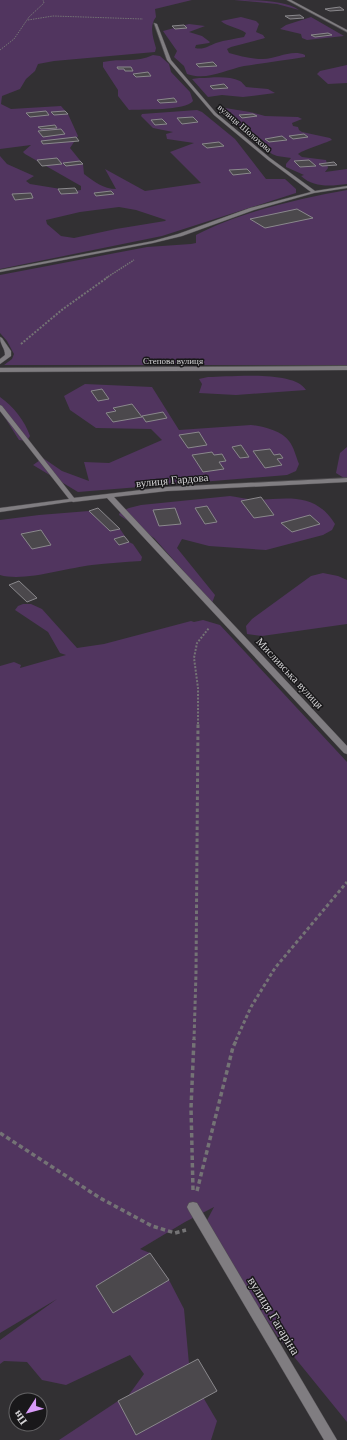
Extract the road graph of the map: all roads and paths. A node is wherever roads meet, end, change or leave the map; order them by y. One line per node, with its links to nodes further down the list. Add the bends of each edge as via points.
1 (43, 0): 3 (path, via 44,3 29,16)
2 (289, 0): 5 (street)
3 (28, 20): 4 (path, via 53,16 142,18); 6 (path, via 14,39)
4 (155, 24): 8 (street, вулиця Шолохова, via 169,60 215,114)
5 (347, 31)
6 (0, 50)
7 (347, 187): 8 (street)
8 (314, 192): 9 (street, via 252,208 180,235)
9 (153, 242): 10 (street); 12 (path, via 132,262 94,286 26,341)
10 (0, 271)
11 (0, 339): 12 (street)
12 (8, 351): 13 (street, via 8,356)
13 (0, 362)
14 (347, 368): 15 (street, Степова вулиця)
15 (0, 370)
16 (0, 407): 19 (street)
17 (347, 480): 18 (street, вулиця Гардова, via 175,488)
18 (109, 496): 19 (street, вулиця Гардова); 21 (street, Мисливська вулиця)
19 (73, 500): 20 (street, вулиця Гардова)
20 (0, 510)
21 (217, 611): 22 (street, Мисливська вулиця); 25 (path, via 198,644 194,658 198,688 196,973 191,1108)
22 (347, 751)
23 (347, 882): 25 (path, via 275,968 251,1007 233,1047)
24 (0, 1133): 26 (path, via 100,1198 152,1226 175,1233)
25 (193, 1207): 26 (street, вулиця Гагаріна)
26 (204, 1226): 27 (street, вулиця Гагаріна)
27 (331, 1440)

